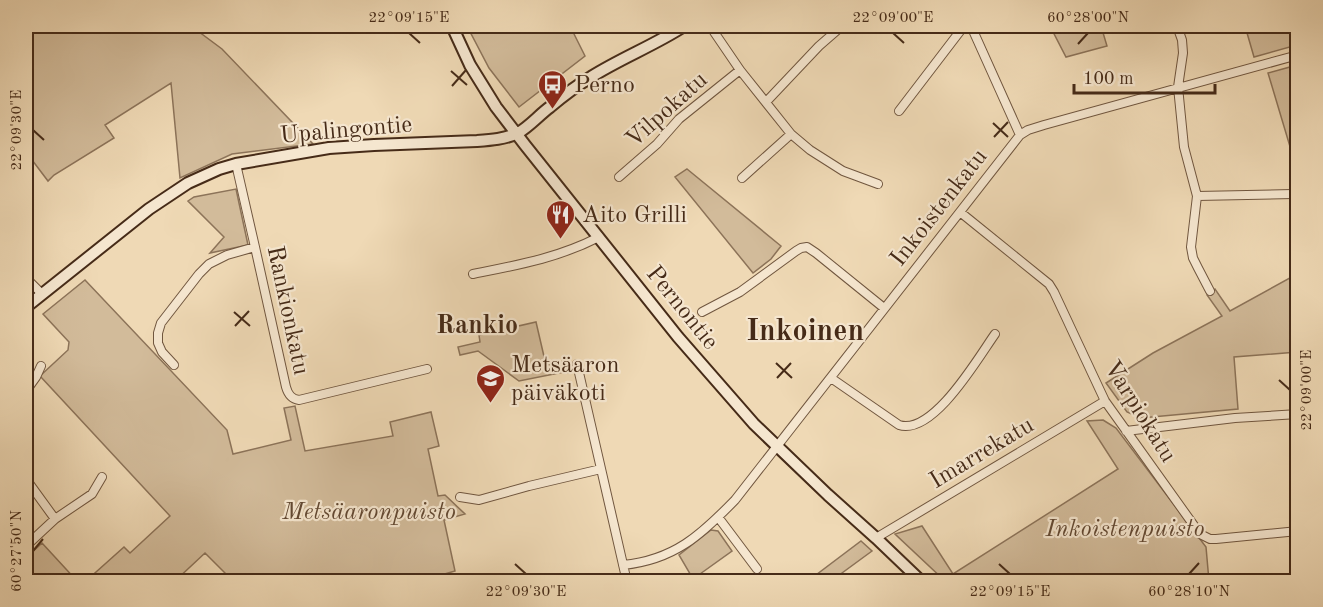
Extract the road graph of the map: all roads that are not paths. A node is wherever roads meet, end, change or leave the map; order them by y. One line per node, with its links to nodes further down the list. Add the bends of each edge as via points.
1 (452, 26): 13 (street, Pernontie, via 480,83)
2 (684, 26): 13 (street, Upalingontie, via 580,84)
3 (710, 26): 9 (street)
4 (842, 26): 11 (street)
5 (964, 26): 12 (street)
6 (971, 26): 15 (street)
7 (1176, 26): 10 (street, via 1183,53)
8 (1298, 55): 10 (street)
9 (740, 70): 11 (street); 17 (street, Vilpokatu, via 679,119)
10 (1178, 87): 15 (street); 21 (street, via 1184,147)
11 (766, 102): 14 (street)
12 (899, 111)
13 (516, 134): 16 (street, Upalingontie, via 491,140 328,148); 23 (street, Pernontie)
14 (791, 135): 18 (street); 19 (street, via 843,171)
15 (1020, 135): 22 (street, Inkoistenkatu)
16 (236, 164): 24 (street, Rankionkatu); 28 (street, Upalingontie, via 166,196)
17 (619, 177)
18 (742, 178)
19 (878, 184)
20 (1293, 194): 21 (street)
21 (1197, 196): 27 (street, via 1191,247)
22 (960, 212): 30 (street, Inkoistenkatu); 39 (street, Varpiokatu, via 1049,284)
23 (599, 237): 25 (street, via 558,255); 42 (street, Pernontie, via 678,337)
24 (255, 247): 34 (street, via 209,264 161,323 158,343); 36 (street, Rankionkatu, via 286,387 295,400)
25 (473, 274)
26 (26, 278): 28 (street)
27 (1210, 291)
28 (42, 294): 29 (street, Upalingontie)
29 (26, 307)
30 (884, 308): 31 (street, via 807,247 796,250 740,292); 37 (street, Inkoistenkatu)
31 (702, 312)
32 (995, 334): 37 (street, via 946,402 910,427 898,425)
33 (577, 364): 43 (street)
34 (174, 365)
35 (41, 366): 38 (street)
36 (427, 369)
37 (831, 378): 42 (street, Inkoistenkatu)
38 (26, 391)
39 (1105, 401): 41 (street, Varpiokatu); 50 (street, Imarrekatu)
40 (1298, 414): 41 (street)
41 (1126, 431): 49 (street, Varpiokatu, via 1203,537)
42 (777, 447): 47 (street, Inkoistenkatu); 50 (street, Pernontie)
43 (601, 469): 46 (street, via 479,500); 52 (street)
44 (102, 477): 48 (street, via 92,494)
45 (26, 479): 48 (street)
46 (460, 497)
47 (718, 517): 52 (street, Inkoistenkatu, via 670,553); 53 (street)
48 (55, 519): 51 (street)
49 (1298, 531)
50 (876, 538): 55 (street, Pernontie)
51 (26, 546)
52 (623, 565): 54 (street)
53 (758, 569)
54 (627, 582)
55 (922, 582)

